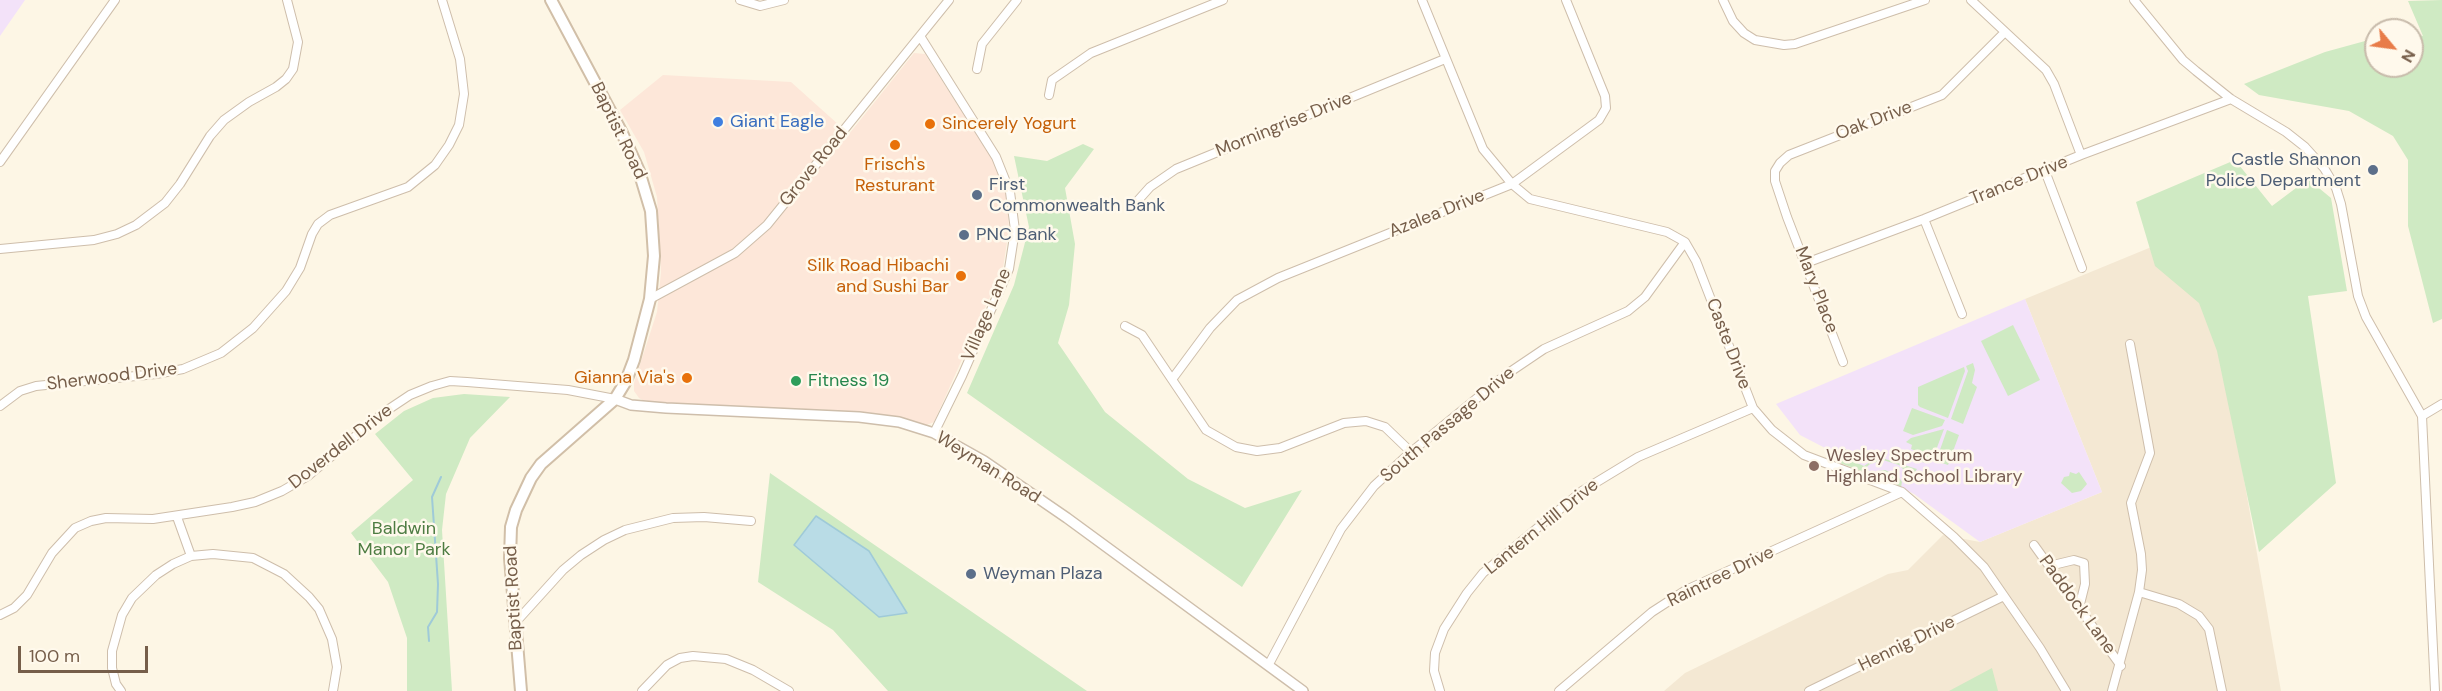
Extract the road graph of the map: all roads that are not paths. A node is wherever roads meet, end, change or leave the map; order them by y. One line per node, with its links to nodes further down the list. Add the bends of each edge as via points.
1 (115, 0): 23 (street)
2 (287, 0): 30 (street, via 298,42 293,69 276,87 224,120 165,203 117,234 94,240)
3 (441, 0): 41 (street, Sherwood Drive, via 460,59 464,94 459,125 435,165 408,187 330,215 318,224 286,291 253,328 221,353 174,370 36,386 14,394)
4 (550, 0): 33 (main road, Baptist Road, via 622,133 646,190 653,234)
5 (741, 0): 6 (street, via 760,6)
6 (784, 0)
7 (948, 0): 17 (street, Grove Road)
8 (1017, 0): 19 (street, via 982,44)
9 (1223, 0): 20 (street, via 1091,53 1052,80)
10 (1422, 0): 18 (street)
11 (1566, 0): 25 (street, Azalea Drive, via 1605,96 1606,108 1599,120)
12 (1723, 0): 13 (street, via 1744,33 1755,40 1785,45)
13 (1925, 0)
14 (1971, 0): 16 (street)
15 (2134, 0): 21 (street, via 2183,60)
16 (2004, 33): 22 (street, via 2046,70); 27 (street, Oak Drive, via 1942,95 1802,149 1780,163 1775,181)
17 (920, 36): 33 (street, Grove Road, via 767,225 735,253); 44 (street, Village Lane, via 996,157 1010,192 1015,230 1009,269)
18 (1445, 59): 25 (street, via 1483,149); 26 (street, Morningrise Drive, via 1176,169 1149,187)
19 (977, 69)
20 (1049, 95)
21 (2231, 99): 22 (street, Trance Drive); 43 (street, via 2286,132 2324,168 2341,204 2358,296)
22 (2081, 155): 24 (street, Trance Drive)
23 (0, 162)
24 (2045, 171): 28 (street, Trance Drive); 32 (street)
25 (1512, 184): 29 (street, via 1530,199 1667,232); 38 (street, Azalea Drive, via 1278,278 1237,300 1210,328)
26 (1133, 206)
27 (1787, 217): 31 (street, Mary Place)
28 (1924, 219): 31 (street, Trance Drive); 34 (street)
29 (1684, 243): 42 (street, Caste Drive, via 1696,261); 45 (street, South Passage Drive, via 1645,297 1628,311 1544,349 1504,376)
30 (0, 249)
31 (1806, 263): 37 (street, Mary Place)
32 (2082, 268)
33 (650, 299): 39 (main road, Baptist Road, via 634,360)
34 (1962, 314)
35 (1125, 326): 38 (street, via 1142,335)
36 (2130, 344): 52 (street, via 2150,453 2131,503 2141,554)
37 (1844, 362)
38 (1173, 378): 45 (street, via 1206,430 1236,447 1257,451 1280,448 1344,423 1366,422 1385,427)
39 (615, 399): 44 (street, Weyman Road, via 631,405 666,408 859,417 899,422); 47 (street, Doverdell Drive, via 568,390 450,381 410,395 282,492 255,502); 56 (main road, Baptist Road, via 541,464 523,493 511,527)
40 (2442, 404): 43 (street)
41 (0, 406)
42 (1753, 408): 46 (street, Caste Drive, via 1772,430 1804,454); 65 (street, Lantern Hill Drive, via 1638,457 1582,491 1484,573 1444,629 1435,653 1434,671)
43 (2422, 416): 71 (street)
44 (934, 433): 57 (street, Weyman Road, via 984,461 1067,518)
45 (1411, 452): 57 (street, South Passage Drive, via 1374,486 1341,529)
46 (1902, 492): 53 (street, Caste Drive, via 1976,559); 66 (street, Raintree Drive, via 1686,590 1652,612)
47 (177, 517): 50 (street); 55 (street, Doverdell Drive, via 106,518 75,528 52,553 27,595)
48 (751, 520): 56 (street, via 673,518 625,530 563,570)
49 (2034, 545): 51 (street, Paddock Lane)
50 (191, 556): 59 (street, via 156,574 132,598 122,615 112,651 112,668); 60 (street, via 253,558 297,584 319,609 332,639 337,667)
51 (2049, 566): 54 (street, Paddock Lane); 54 (street, via 2074,560 2084,562 2085,584)
52 (2139, 592): 58 (street); 70 (street, via 2179,604 2199,616 2209,629)
53 (2004, 596): 67 (street, Hennig Drive); 68 (street, Caste Drive)
54 (2079, 608): 58 (street, Paddock Lane)
55 (0, 615)
56 (515, 623): 61 (main road, Baptist Road)
57 (1269, 664): 64 (street, Weyman Road)
58 (2121, 666): 69 (street)
59 (121, 691)
60 (333, 691)
61 (521, 691)
62 (642, 691): 63 (street, via 667,664 680,658 705,656 753,670)
63 (789, 691)
64 (1303, 691)
65 (1440, 691)
66 (1559, 691)
67 (1809, 691)
68 (2066, 691)
69 (2112, 691)
70 (2222, 691)
71 (2435, 691)

